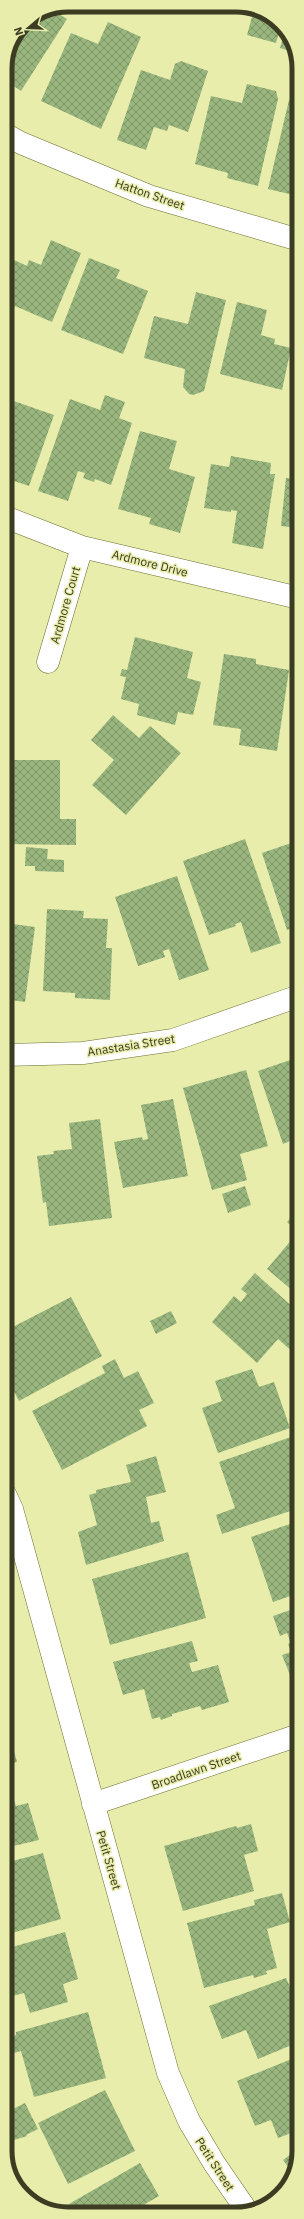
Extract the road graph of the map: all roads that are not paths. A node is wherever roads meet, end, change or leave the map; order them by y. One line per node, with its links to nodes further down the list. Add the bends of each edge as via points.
1 (12, 138): 2 (street, Hatton Street, via 149,196)
2 (292, 238)
3 (12, 520): 4 (street, Ardmore Drive)
4 (82, 547): 5 (street, Ardmore Drive); 6 (street, Ardmore Court)
5 (292, 596)
6 (48, 662)
7 (292, 998): 8 (street, Anastasia Street, via 172,1040 83,1053)
8 (12, 1055)
9 (12, 1509): 11 (street, Petit Street)
10 (292, 1737): 11 (street, Broadlawn Street)
11 (93, 1804): 12 (street, Petit Street, via 168,2073 189,2121)
12 (244, 2206)

